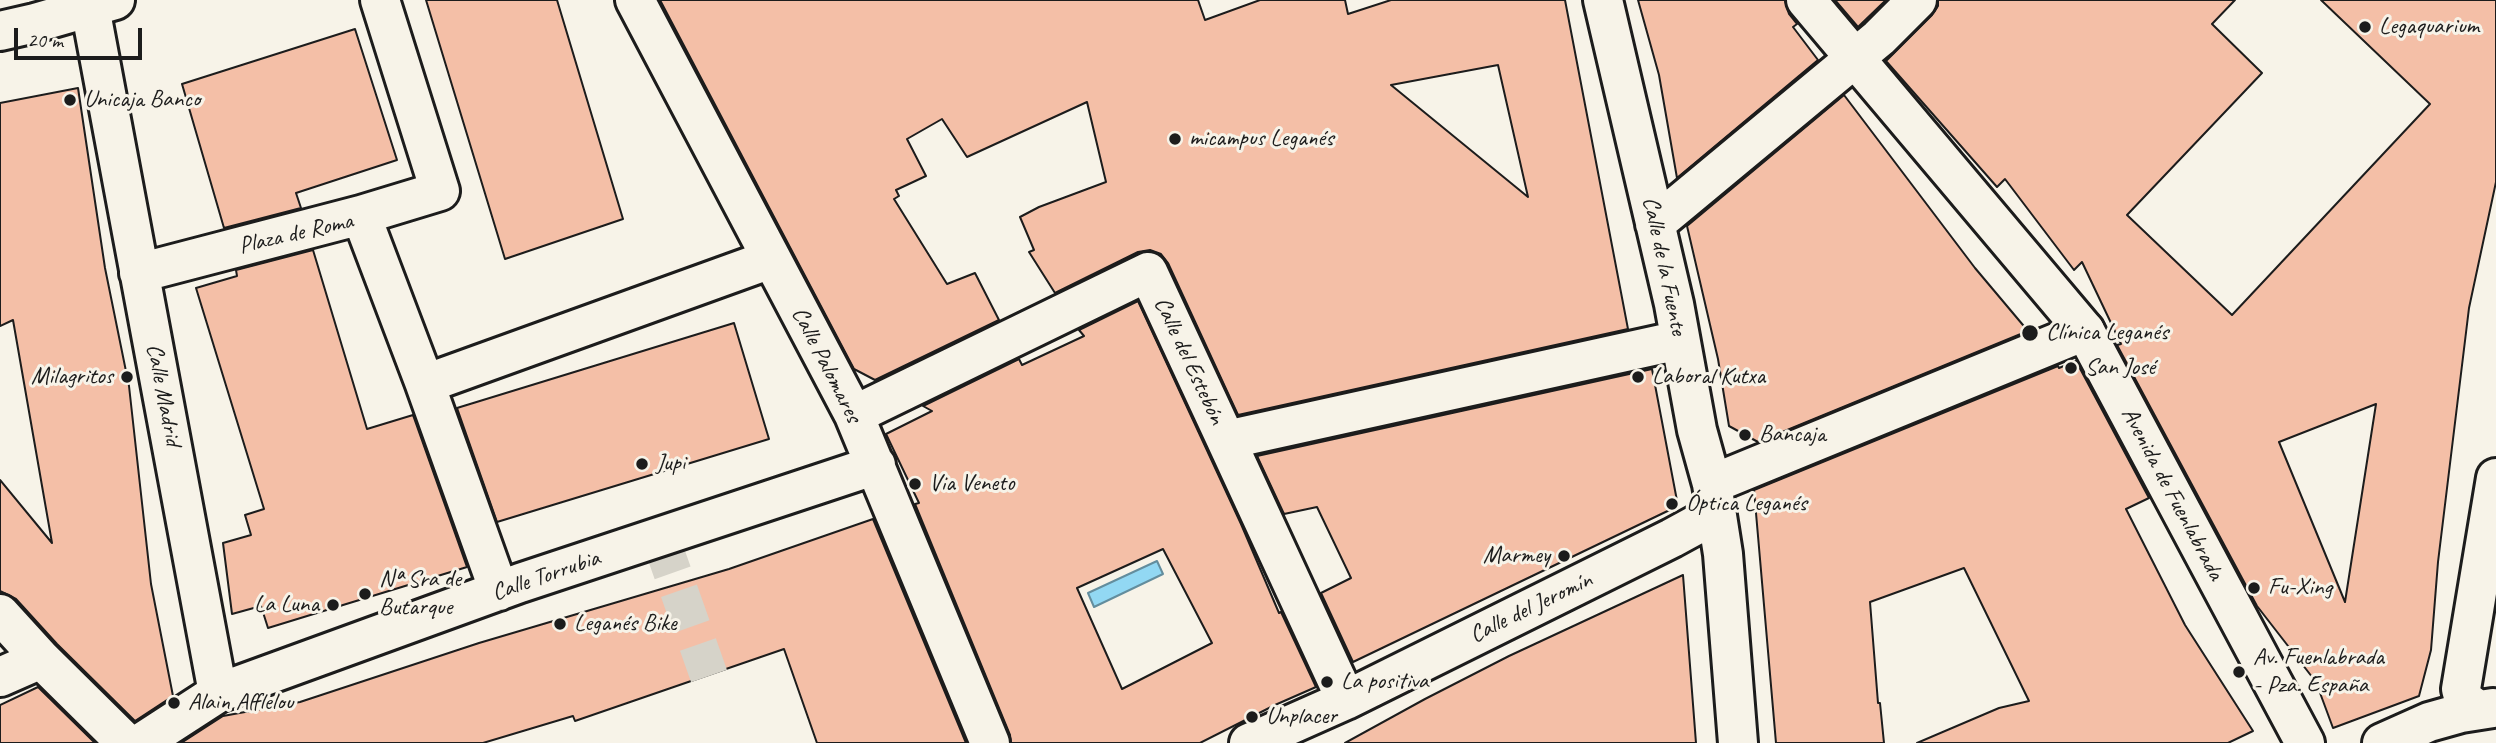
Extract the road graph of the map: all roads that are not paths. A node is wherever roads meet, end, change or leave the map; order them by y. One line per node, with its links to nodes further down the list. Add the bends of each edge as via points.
1 (380, 0): 9 (main road, via 440,191)
2 (635, 0): 11 (main road, Calle Palomares)
3 (1603, 0): 10 (main road, Calle de la Fuente)
4 (1806, 0): 8 (main road, Avenida de Fuenlabrada)
5 (1917, 0): 8 (main road)
6 (103, 4): 7 (main road); 12 (main road, Calle Madrid)
7 (22, 18)
8 (1855, 58): 10 (main road); 13 (main road, Avenida de Fuenlabrada)
9 (361, 215): 12 (main road, Plaza de Roma); 15 (main road, Plaza de Roma)
10 (1655, 224): 14 (main road, Calle de la Fuente)
11 (771, 259): 15 (main road); 16 (main road, Calle Palomares)
12 (139, 273): 25 (main road, Calle Madrid)
13 (2085, 331): 20 (main road, Calle del Jeromín); 33 (main road, Avenida de Fuenlabrada)
14 (1680, 340): 17 (main road, Calle del Estebón); 20 (main road, Calle de la Fuente)
15 (425, 384): 21 (main road, Plaza de Roma)
16 (854, 415): 17 (main road, Calle del Estebón, via 1147,272); 18 (main road, Calle Palomares)
17 (1226, 440): 26 (main road)
18 (876, 466): 21 (main road, Calle Torrubia); 30 (main road, Calle Palomares)
19 (2496, 478): 27 (main road, via 2460,688 2463,700)
20 (1714, 499): 26 (main road, Calle del Jeromín, via 1659,544); 32 (main road, Calle de la Fuente, via 1723,554)
21 (499, 592): 25 (main road, Calle Torrubia)
22 (0, 614): 23 (main road)
23 (41, 659): 24 (main road); 28 (main road)
24 (0, 677)
25 (218, 694): 29 (main road)
26 (1346, 700): 31 (main road, Calle del Jeromín)
27 (2487, 709): 34 (main road, via 2429,722)
28 (126, 743)
29 (141, 743)
30 (990, 743)
31 (1249, 743)
32 (1738, 743)
33 (2305, 743)
34 (2382, 743)

